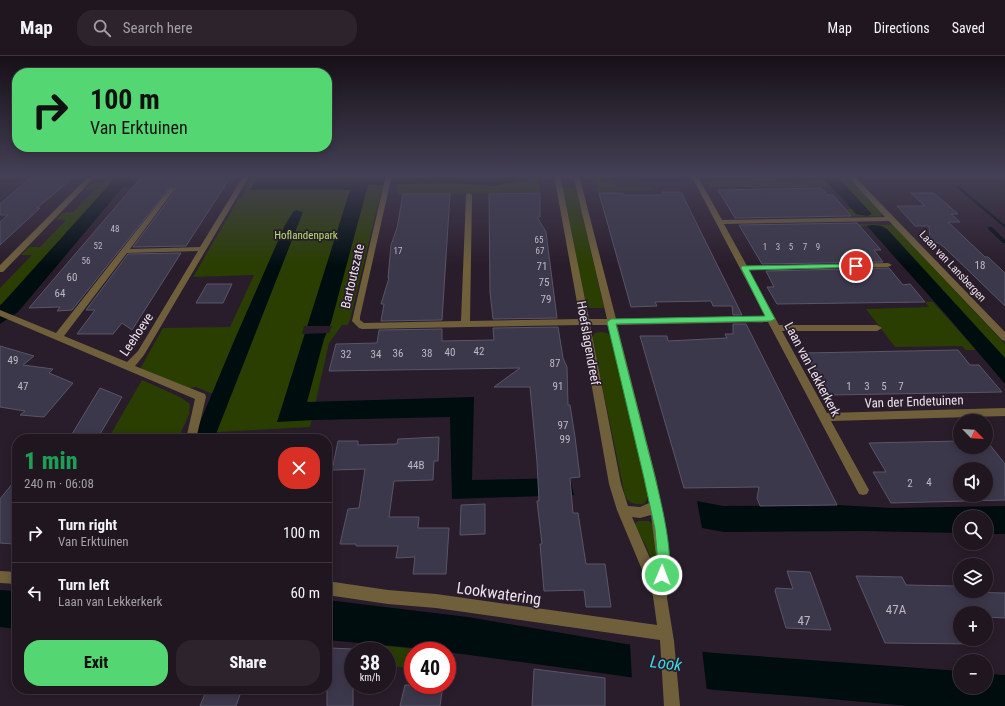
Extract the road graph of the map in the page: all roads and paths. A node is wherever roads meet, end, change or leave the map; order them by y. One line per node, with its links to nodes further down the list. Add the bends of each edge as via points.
1 (64, 205): 16 (street)
2 (160, 205): 13 (street)
3 (229, 205): 12 (street, Leehoeve)
4 (382, 205): 21 (street, Bartoutszate, via 356,321 362,326 369,327)
5 (469, 205): 21 (street)
6 (563, 205): 20 (street, Hoefslagendreef)
7 (583, 205): 19 (street, Hoefslagendreef)
8 (711, 205): 11 (street, Laan van Lekkerkerk)
9 (880, 205): 10 (street, Laan van Lansbergen)
10 (893, 219): 11 (street); 25 (street, Laan van Lansbergen)
11 (720, 222): 15 (street, Laan van Lekkerkerk)
12 (203, 250): 13 (street); 26 (street, Leehoeve, via 141,354)
13 (125, 251): 24 (street)
14 (888, 265): 15 (street)
15 (744, 268): 18 (street, Laan van Lekkerkerk)
16 (0, 270)
17 (0, 313): 24 (street, Leehoeve)
18 (771, 319): 19 (street, Bartoutszate); 22 (street, Laan van Lekkerkerk)
19 (611, 322): 20 (street, Bartoutszate); 31 (street, Hoefslagendreef)
20 (585, 323): 21 (street, Bartoutszate); 32 (street, Hoefslagendreef, via 615,484)
21 (465, 325)
22 (776, 328): 23 (street); 28 (street, Laan van Lekkerkerk)
23 (877, 328)
24 (57, 338): 26 (street, Leehoeve)
25 (1005, 338)
26 (129, 367): 29 (street, via 201,397)
27 (1005, 412): 28 (street, Van der Endetuinen)
28 (824, 417): 30 (street, Laan van Lekkerkerk)
29 (192, 434)
30 (863, 490)
31 (655, 506): 32 (street, via 648,512); 36 (street, Hoefslagendreef, via 664,564)
32 (624, 510): 36 (street, Hoefslagendreef)
33 (0, 576): 34 (street)
34 (12, 577)
35 (332, 589): 37 (street, Lookwatering, via 436,601 642,631)
36 (660, 598): 37 (street, Hoefslagendreef)
37 (666, 637): 38 (street, Hoefslagendreef)
38 (671, 700)

